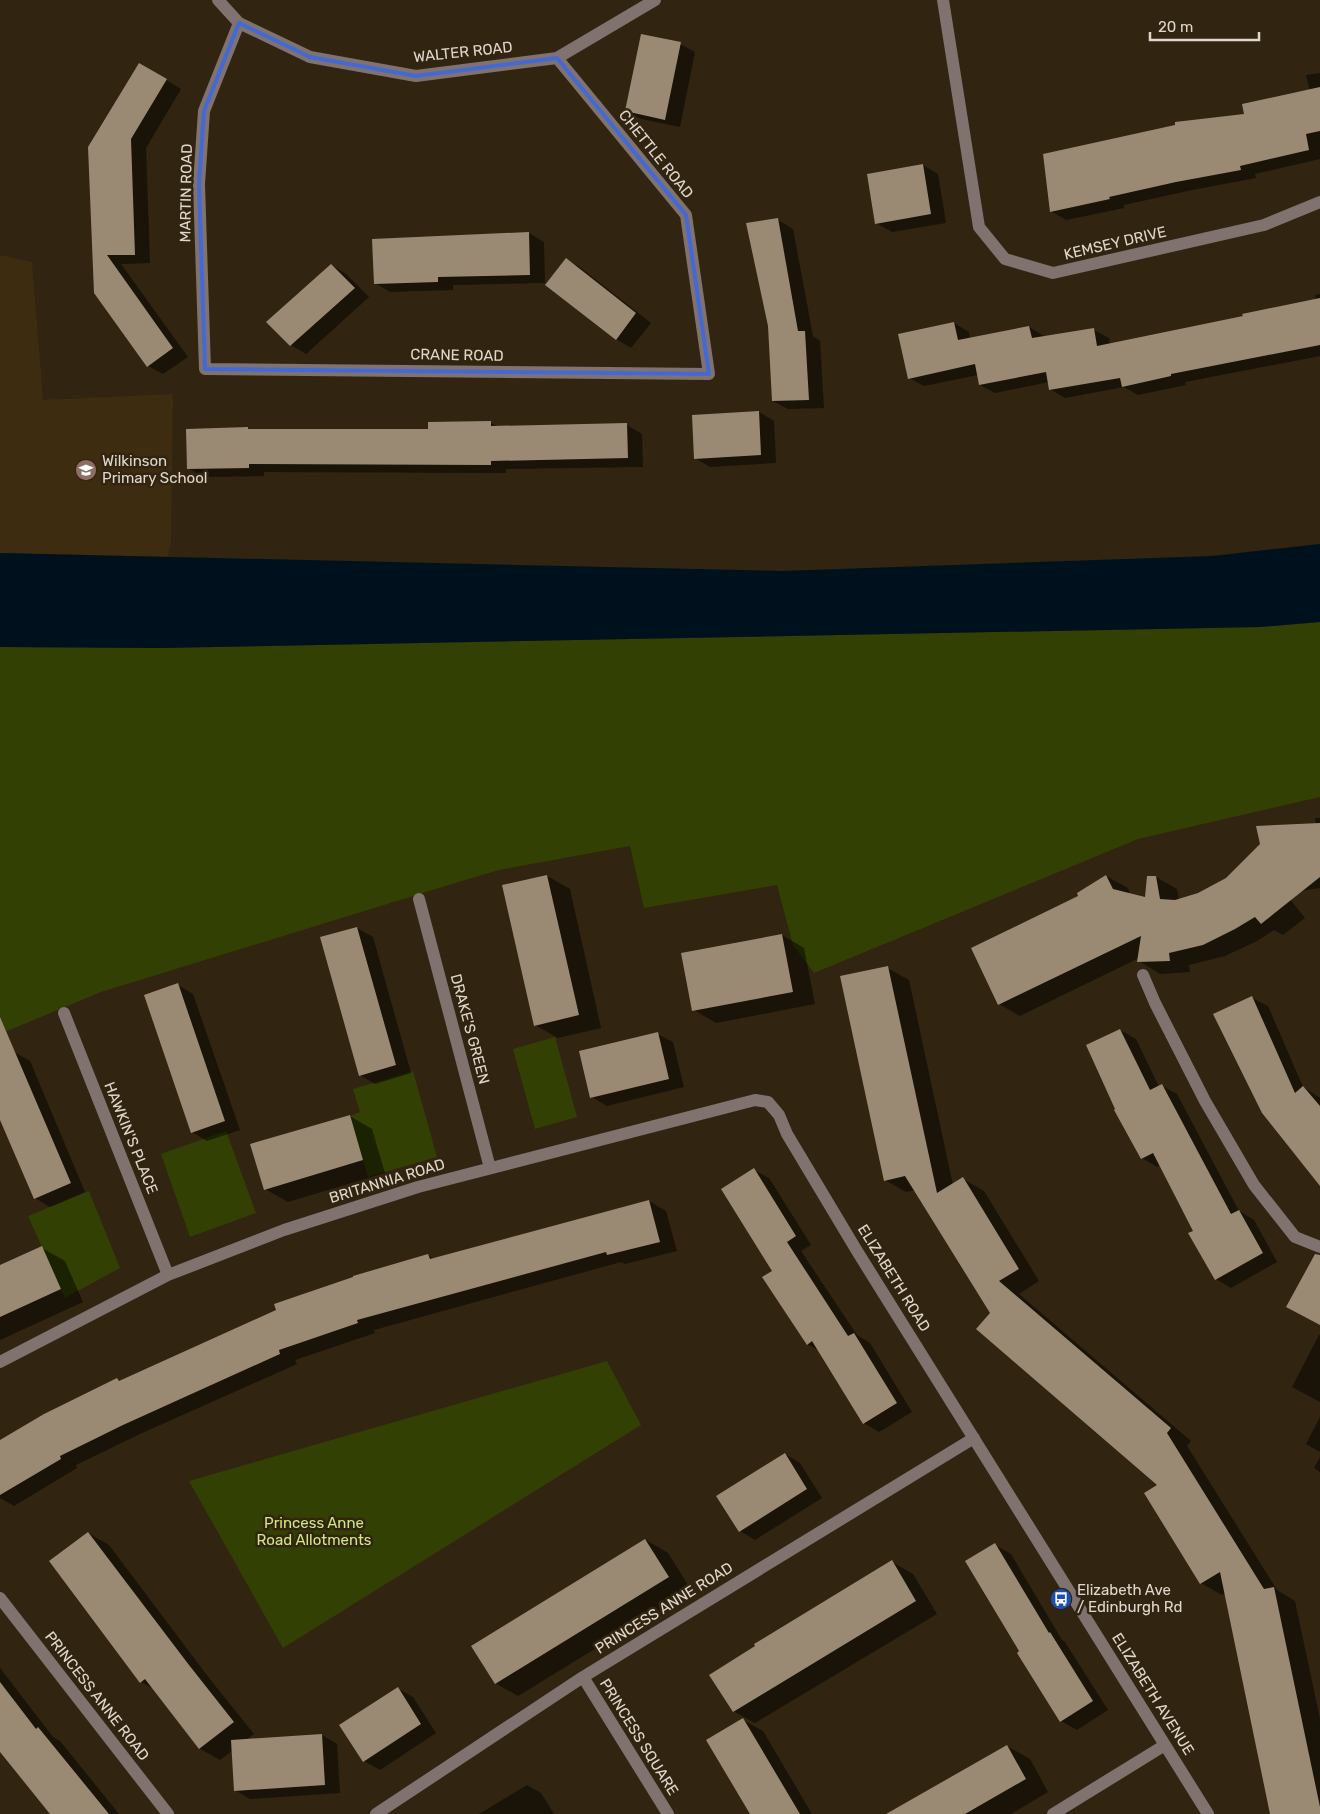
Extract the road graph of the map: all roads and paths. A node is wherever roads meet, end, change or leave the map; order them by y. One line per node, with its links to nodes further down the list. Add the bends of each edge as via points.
1 (218, 0): 4 (street, WALTER ROAD)
2 (655, 0): 5 (street, WALTER ROAD)
3 (943, 0): 6 (street, KEMSEY DRIVE, via 979,227 1005,259 1054,273 1264,225)
4 (239, 23): 5 (street, WALTER ROAD, via 310,56 416,76); 7 (street, MARTIN ROAD, via 204,111 199,184)
5 (557, 58): 8 (street, CHETTLE ROAD, via 686,215)
6 (1320, 202)
7 (205, 368): 8 (street, CRANE ROAD)
8 (709, 374)
9 (419, 898): 13 (street, DRAKE'S GREEN)
10 (1143, 975): 14 (street, via 1205,1101 1254,1185 1296,1237)
11 (64, 1014): 15 (street, HAWKIN'S PLACE)
12 (787, 1134): 13 (street, BRITANNIA ROAD, via 779,1115 768,1102 755,1100); 17 (street, ELIZABETH ROAD)
13 (490, 1168): 15 (street, BRITANNIA ROAD, via 321,1218)
14 (1320, 1247)
15 (168, 1275): 16 (street, BRITANNIA ROAD)
16 (0, 1362)
17 (974, 1438): 19 (street, PRINCESS ANNE ROAD); 20 (street, ELIZABETH AVENUE)
18 (0, 1598): 21 (street, PRINCESS ANNE ROAD)
19 (583, 1677): 22 (street, PRINCESS ANNE ROAD); 23 (street, PRINCESS SQUARE)
20 (1165, 1745): 24 (street); 25 (street, ELIZABETH AVENUE)
21 (168, 1814)
22 (376, 1814)
23 (668, 1814)
24 (1053, 1814)
25 (1208, 1814)

